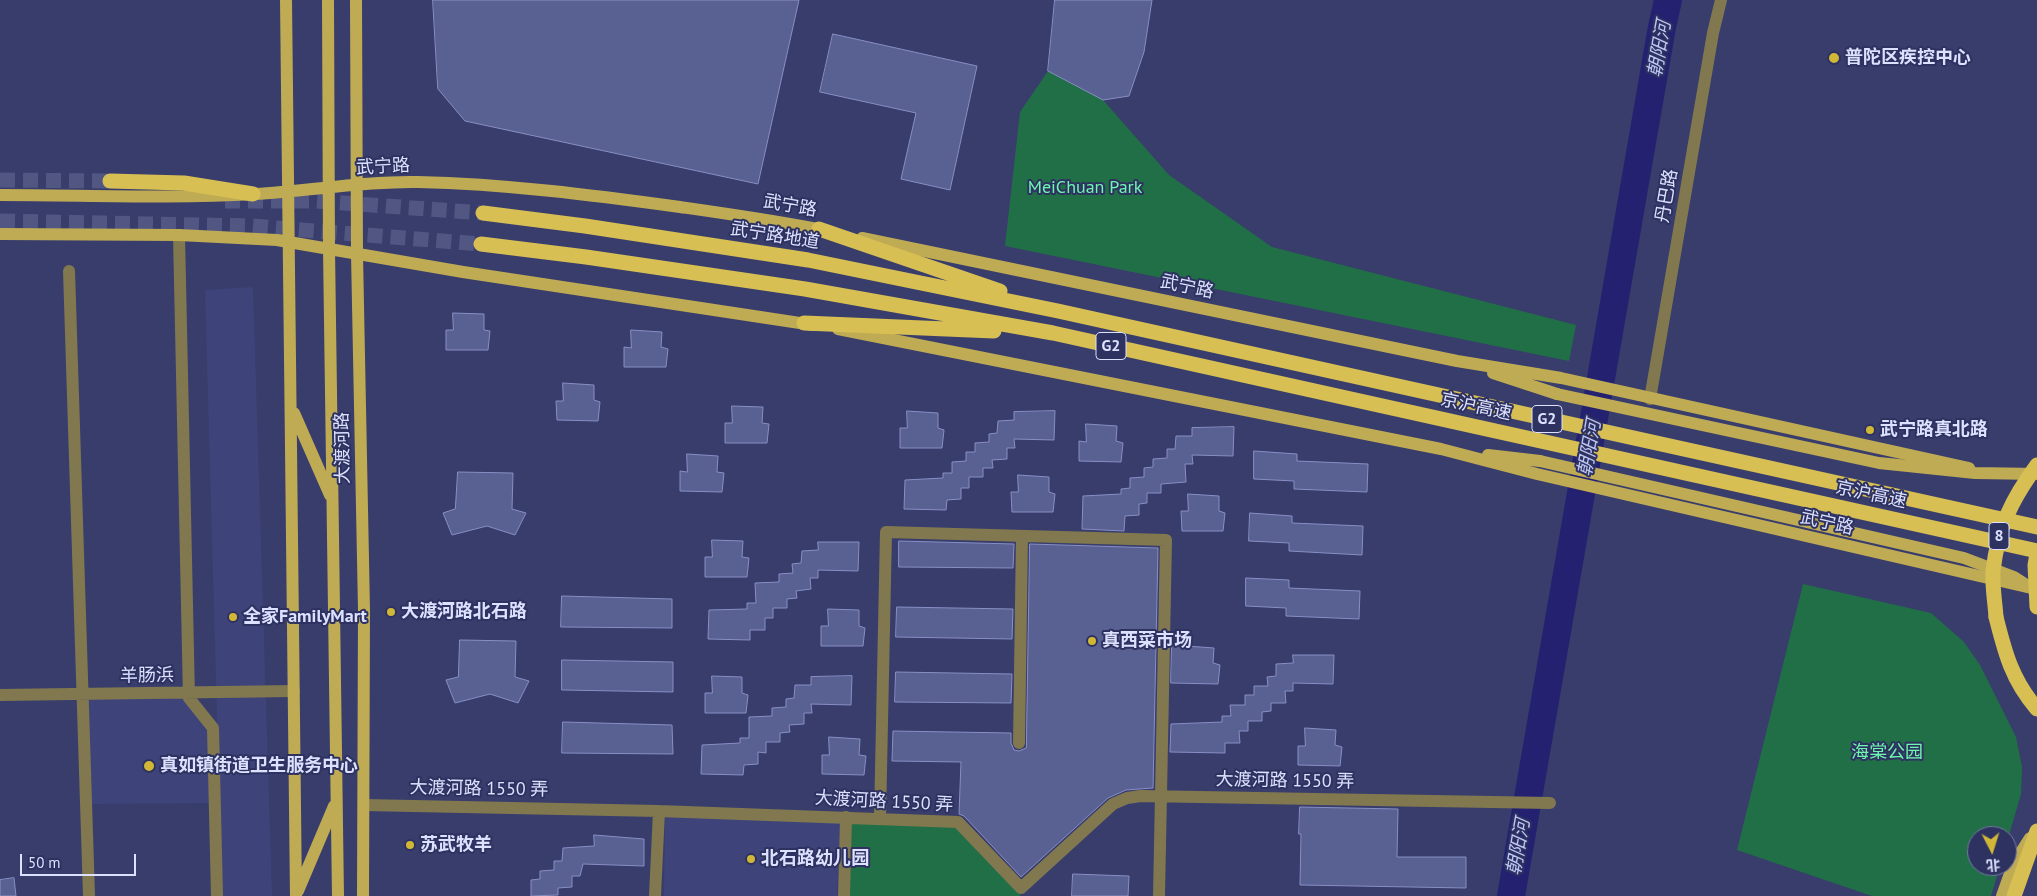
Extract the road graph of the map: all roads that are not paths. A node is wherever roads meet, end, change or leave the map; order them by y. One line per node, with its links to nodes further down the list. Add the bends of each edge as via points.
1 (286, 0): 8 (main road)
2 (328, 0): 7 (main road, 大渡河路)
3 (356, 0): 6 (main road, 大渡河路)
4 (1721, 0): 24 (street, 丹巴路)
5 (110, 182): 9 (highway, via 184,183)
6 (358, 185): 7 (main road, 武宁路); 12 (main road, 武宁路, via 415,182 516,186); 18 (main road, 大渡河路)
7 (329, 188): 8 (main road, 武宁路); 17 (main road, 大渡河路)
8 (288, 192): 9 (main road, 武宁路); 15 (main road)
9 (253, 194): 10 (main road, 武宁路)
10 (0, 195)
11 (483, 213): 20 (highway, 武宁路地道, via 808,260)
12 (819, 229): 20 (highway); 23 (main road, 武宁路)
13 (0, 234): 14 (main road)
14 (179, 236): 15 (main road); 37 (street)
15 (289, 242): 17 (main road); 25 (main road)
16 (481, 244): 22 (highway, via 795,288)
17 (329, 249): 18 (main road); 30 (main road, 大渡河路)
18 (357, 254): 21 (main road); 45 (main road, 大渡河路)
19 (69, 271): 38 (street)
20 (1058, 311): 31 (highway, 京沪高速 / G2)
21 (804, 323): 22 (highway); 26 (main road)
22 (1053, 333): 33 (highway, 京沪高速 / G2)
23 (1457, 361): 24 (main road, 武宁路, via 1561,378); 28 (main road, bridge, via 1557,394 1879,462 1975,473)
24 (1650, 398): 29 (main road)
25 (291, 406): 30 (main road); 36 (main road)
26 (1441, 449): 34 (main road, 武宁路); 34 (main road, bridge, via 1540,461 1964,558 2014,577)
27 (2037, 465): 40 (highway, 8, bridge, via 2017,492 2000,532 1993,572 1996,617 2006,658 2022,692)
28 (2037, 474)
29 (2037, 482)
30 (332, 501): 43 (main road, 大渡河路)
31 (2037, 527)
32 (1022, 536): 41 (street); 42 (street, via 1166,540); 48 (street, via 886,532)
33 (2037, 552): 35 (highway, bridge)
34 (2037, 591)
35 (2037, 607)
36 (294, 691): 37 (street, 羊肠浜); 55 (main road)
37 (189, 692): 38 (street, 羊肠浜); 54 (street, via 189,698 214,728)
38 (82, 694): 39 (street, 羊肠浜); 53 (street)
39 (0, 695)
40 (2037, 709)
41 (1019, 743)
42 (1161, 796): 44 (street, 大渡河路 1550 弄); 52 (street, 大渡河路 1550 弄, via 1127,798 1113,804); 60 (street)
43 (336, 801): 55 (main road); 56 (main road, 大渡河路)
44 (1550, 803)
45 (364, 805): 46 (street, 大渡河路 1550 弄); 57 (main road, 大渡河路)
46 (659, 811): 47 (street, 大渡河路 1550 弄); 58 (street)
47 (846, 817): 48 (street, 大渡河路 1550 弄); 59 (street)
48 (880, 818): 52 (street, 大渡河路 1550 弄, via 958,822)
49 (2037, 827): 61 (main road, via 2013,866)
50 (2037, 831): 62 (highway)
51 (2037, 842): 63 (main road)
52 (1020, 892)
53 (89, 896)
54 (217, 896)
55 (296, 896)
56 (338, 896)
57 (363, 896)
58 (655, 896)
59 (844, 896)
60 (1159, 896)
61 (2002, 896)
62 (2014, 896)
63 (2021, 896)

